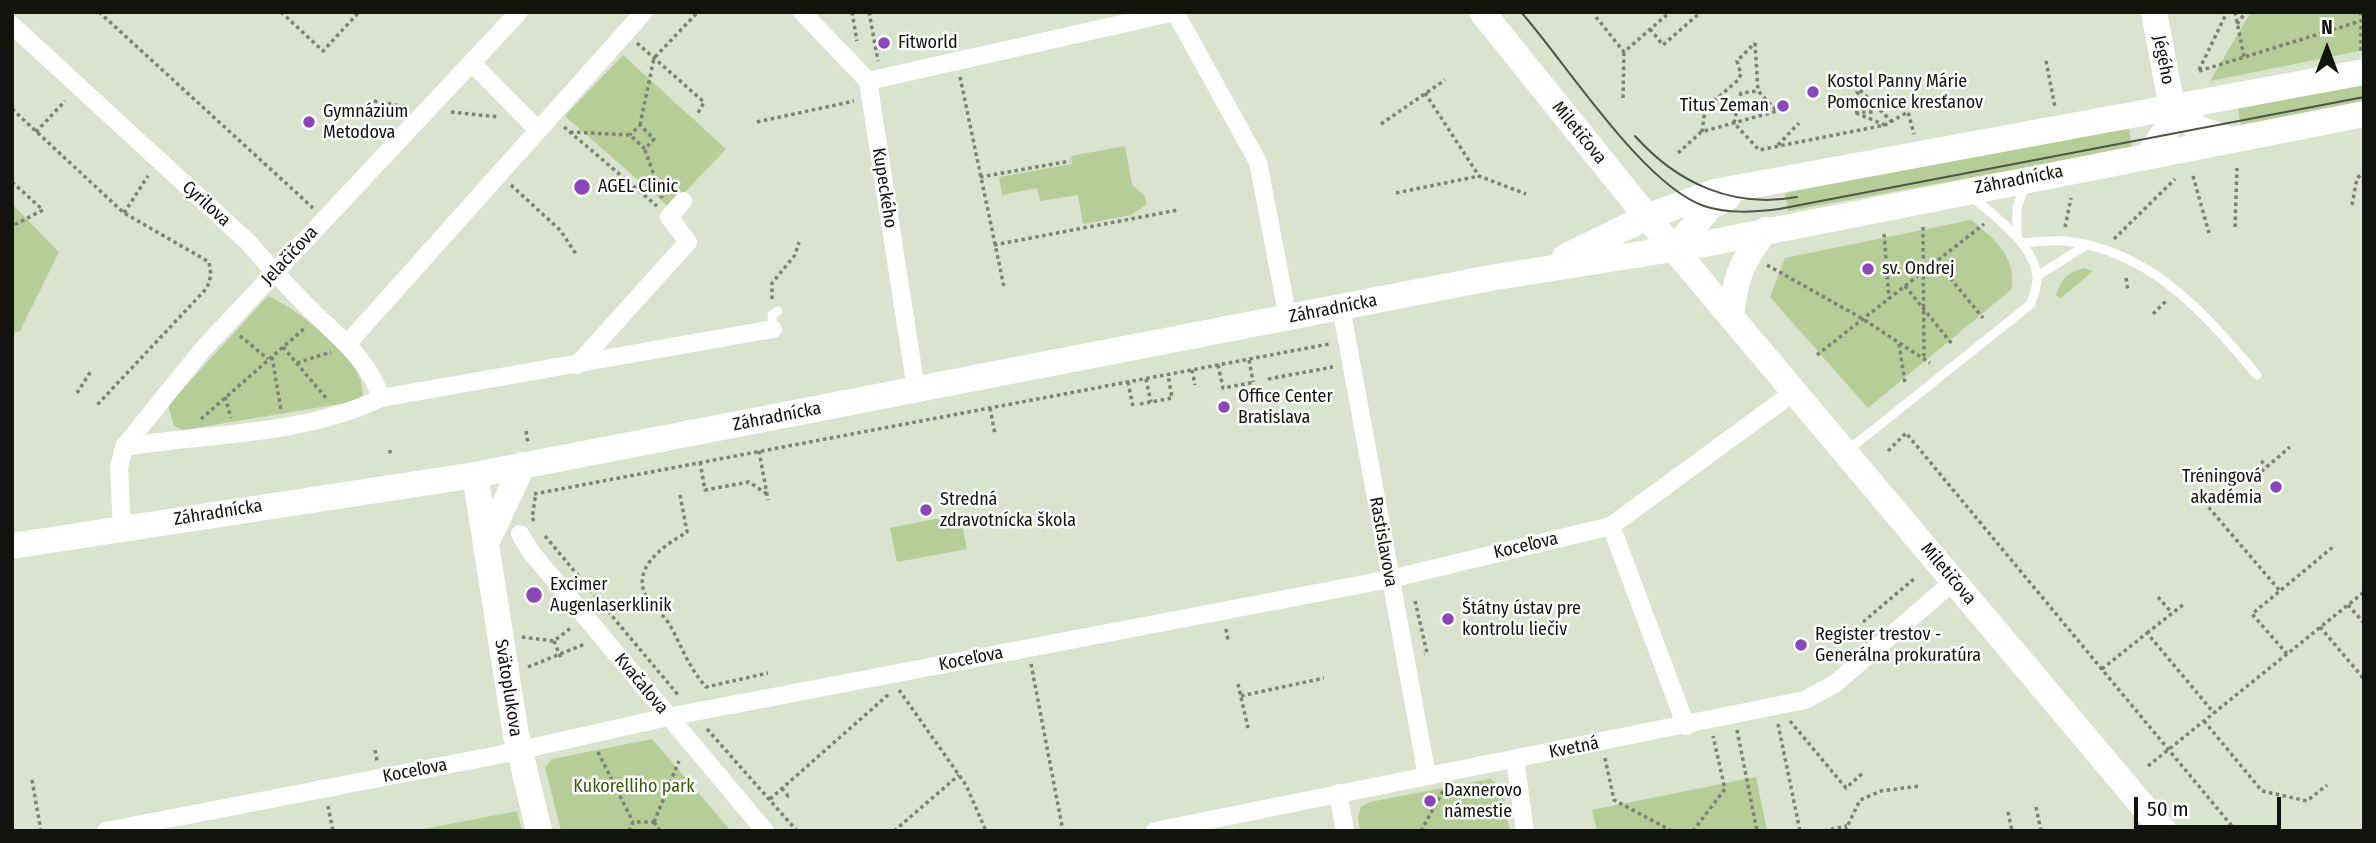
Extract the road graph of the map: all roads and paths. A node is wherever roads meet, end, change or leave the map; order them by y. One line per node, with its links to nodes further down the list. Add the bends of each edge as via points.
1 (99, 12): 88 (path)
2 (281, 12): 3 (path, via 323,51)
3 (359, 12)
4 (519, 12): 34 (street, Jelačičova)
5 (643, 12): 25 (street)
6 (698, 12): 30 (path)
7 (802, 12): 38 (street)
8 (852, 12): 26 (path)
9 (869, 12): 31 (path)
10 (1175, 12): 32 (street); 124 (street, via 1258,162)
11 (1482, 12): 92 (street, Miletičova)
12 (1670, 12): 23 (path)
13 (1701, 12): 23 (path, via 1663,45)
14 (2154, 12): 45 (street, Jégého)
15 (2227, 12): 29 (path, via 2199,71)
16 (2235, 12): 21 (path)
17 (2246, 12): 21 (path)
18 (2361, 12): 20 (path)
19 (1596, 16): 28 (path)
20 (2362, 20): 24 (path); 29 (path)
21 (2237, 24): 29 (path)
22 (12, 25): 112 (street, Cyrilova, via 249,243)
23 (1650, 29): 28 (path)
24 (2362, 30): 36 (path)
25 (625, 33): 30 (path); 50 (street)
26 (857, 43)
27 (866, 51): 31 (path)
28 (1624, 52): 41 (path)
29 (2244, 57)
30 (654, 58): 51 (path, via 704,102); 58 (path)
31 (876, 59): 35 (path)
32 (957, 61): 38 (street); 77 (path)
33 (2046, 61): 48 (path)
34 (472, 63): 57 (street); 112 (street, Jelačičova)
35 (879, 63)
36 (2362, 64): 45 (street, Záhradnícka)
37 (1445, 80): 40 (path)
38 (869, 90): 52 (path); 152 (street, Kupeckého)
39 (1758, 92): 44 (path); 54 (path, via 1741,93); 62 (path, via 1755,43 1737,61 1738,80 1704,109)
40 (1425, 93): 56 (path); 75 (path)
41 (1623, 98)
42 (1777, 98): 44 (path)
43 (65, 101): 60 (path)
44 (1769, 103): 54 (path, via 1777,111)
45 (2172, 108): 65 (street, Jégého, via 2199,129); 69 (street, Jégého, via 2170,125); 81 (street, Záhradnícka)
46 (12, 109): 60 (path)
47 (449, 112): 57 (path)
48 (2056, 113)
49 (2364, 114): 65 (street, Záhradnícka)
50 (552, 115): 57 (street); 61 (path)
51 (697, 115)
52 (757, 122)
53 (1892, 122): 59 (path); 59 (path, via 1860,89 1857,92 1874,112 1854,112); 64 (path, via 1908,112)
54 (1734, 123): 62 (path); 66 (path, via 1759,150)
55 (1799, 123): 66 (path)
56 (1381, 124)
57 (534, 125): 73 (street)
58 (640, 125): 63 (path); 67 (path, via 654,139)
59 (1885, 125): 66 (path)
60 (36, 132): 90 (path)
61 (569, 132): 63 (path); 91 (path)
62 (1702, 132): 68 (path)
63 (630, 135): 67 (path)
64 (1915, 140)
65 (2231, 140): 69 (street, Záhradnícka)
66 (1776, 146)
67 (645, 149): 91 (path)
68 (1678, 153)
69 (2148, 155): 78 (street, Záhradnícka)
70 (1070, 160): 77 (path)
71 (2237, 168): 96 (path)
72 (2364, 172): 87 (path, via 2357,178)
73 (498, 174): 108 (path, via 560,230); 130 (street)
74 (148, 176): 90 (path)
75 (1479, 176): 83 (path); 84 (path)
76 (2193, 176): 99 (path)
77 (980, 177): 105 (path)
78 (2027, 178): 82 (street, Záhradnícka); 101 (lane, via 2017,208)
79 (2175, 179): 102 (path)
80 (12, 182): 94 (path, via 43,210)
81 (1744, 188): 92 (street, Záhradnícka, via 1715,192); 107 (street, Záhradnícka, via 1710,207)
82 (1964, 191): 97 (street, Záhradnícka); 101 (lane)
83 (1396, 193)
84 (1526, 194)
85 (2071, 198): 98 (path)
86 (683, 201): 91 (street)
87 (2353, 205)
88 (315, 210)
89 (1178, 210): 105 (path)
90 (124, 213): 158 (path, via 209,262 211,275 206,288)
91 (669, 217): 140 (street, via 688,242)
92 (1647, 217): 107 (street, Miletičova); 111 (street, Záhradnícka)
93 (1984, 224): 109 (path)
94 (12, 226)
95 (1923, 227): 113 (path)
96 (2235, 227)
97 (1766, 230): 107 (street, Záhradnícka); 123 (street, via 1748,253 1734,283)
98 (2064, 233)
99 (2209, 233)
100 (1884, 234): 119 (path)
101 (2017, 234): 104 (lane)
102 (2114, 238)
103 (799, 242): 126 (path, via 795,255 772,283)
104 (2023, 243): 106 (lane, via 2065,241); 114 (lane)
105 (995, 245): 117 (path)
106 (2085, 246): 114 (lane); 146 (lane, via 2126,258 2177,289)
107 (1674, 249): 111 (street, Záhradnícka); 123 (street, Miletičova)
108 (576, 254)
109 (1937, 262): 113 (path); 125 (path)
110 (1765, 264): 127 (path)
111 (1538, 270): 120 (street, Záhradnícka)
112 (274, 273): 122 (street, Cyrilova); 165 (street, Jelačičova, via 203,349)
113 (1922, 273): 116 (path); 121 (path)
114 (2037, 276): 169 (lane, via 2031,304)
115 (2126, 278): 118 (path)
116 (1905, 286): 119 (path); 121 (path)
117 (1004, 287)
118 (2128, 291)
119 (1889, 299): 127 (path)
120 (1341, 307): 124 (street, Záhradnícka); 187 (street, Rastislavova)
121 (1923, 309): 132 (path); 136 (path)
122 (318, 317): 130 (street, Cyrilova); 133 (path)
123 (1731, 317): 153 (street, Miletičova)
124 (1288, 318): 152 (street, Záhradnícka)
125 (1983, 318)
126 (774, 319): 140 (street)
127 (1863, 319): 129 (path); 134 (path)
128 (240, 336): 135 (path)
129 (1899, 342): 136 (path); 150 (path)
130 (348, 343): 138 (path); 155 (street, Cyrilova, via 375,379)
131 (1329, 344): 137 (path)
132 (1952, 344)
133 (283, 347): 135 (path); 138 (path)
134 (1817, 355)
135 (270, 358): 162 (path); 163 (path)
136 (1924, 358): 139 (path)
137 (1249, 360): 141 (path); 141 (path, via 1254,382 1223,388)
138 (297, 363): 161 (path, via 325,395)
139 (1930, 363)
140 (577, 365): 155 (street)
141 (1218, 365): 143 (path)
142 (1333, 368): 148 (path)
143 (1192, 370): 145 (path); 151 (path)
144 (90, 371): 154 (path)
145 (1168, 375): 147 (path); 156 (path, via 1172,398)
146 (2257, 375)
147 (1146, 379): 149 (path); 156 (path)
148 (1268, 379)
149 (1128, 382): 159 (path); 160 (path)
150 (1905, 383)
151 (1195, 385)
152 (916, 389): 172 (street, Záhradnícka)
153 (1794, 392): 169 (street, Miletičova); 180 (street, Koceľova)
154 (78, 393)
155 (381, 398): 161 (street)
156 (1151, 402): 157 (path)
157 (1140, 404)
158 (97, 405)
159 (1133, 407)
160 (990, 408): 164 (path); 168 (path)
161 (334, 416): 163 (street)
162 (198, 421)
163 (283, 426): 165 (street)
164 (995, 434)
165 (124, 447): 181 (street, via 119,468)
166 (2290, 447): 173 (path)
167 (1888, 450): 211 (path, via 1906,433)
168 (759, 452): 171 (path); 176 (path)
169 (1845, 452): 188 (street, Miletičova)
170 (2261, 461): 173 (path)
171 (700, 462): 176 (path, via 705,490 748,482); 217 (path, via 536,493 532,518)
172 (523, 465): 174 (street, Záhradnícka); 183 (street)
173 (2267, 466): 175 (path)
174 (475, 475): 181 (street, Záhradnícka); 183 (street, Svätoplukova)
175 (2256, 476)
176 (767, 494): 178 (path)
177 (680, 495): 212 (path, via 687,532 663,546 646,566 642,585 648,600 670,625 678,646 706,687)
178 (768, 500)
179 (2204, 502): 189 (path)
180 (1611, 526): 187 (street, Koceľova); 225 (street)
181 (122, 527): 184 (street, Záhradnícka)
182 (520, 534): 220 (street, Kvačalova)
183 (486, 543): 229 (street, Svätoplukova)
184 (12, 546)
185 (2333, 547): 189 (path)
186 (1915, 578): 198 (path)
187 (1390, 579): 217 (street, Koceľova); 236 (street, Rastislavova)
188 (1954, 581): 219 (street, Kvetná, via 1828,689 1805,700); 244 (street, Miletičova)
189 (2280, 591): 207 (path, via 2252,614)
190 (2364, 592): 194 (path)
191 (2158, 597): 195 (path)
192 (1417, 604): 206 (path, via 1427,653)
193 (2184, 604): 195 (path)
194 (2348, 605): 199 (path); 200 (path)
195 (2172, 613): 201 (path)
196 (575, 622): 204 (path)
197 (1224, 622): 203 (path)
198 (1863, 622)
199 (2364, 623)
200 (2320, 627): 207 (path); 214 (path)
201 (2147, 633): 211 (path); 218 (path)
202 (518, 635): 204 (path)
203 (1228, 640)
204 (554, 641): 208 (path)
205 (592, 641): 208 (path)
206 (1423, 654)
207 (2287, 654): 218 (path)
208 (560, 656): 210 (path)
209 (1031, 661): 262 (path)
210 (522, 669)
211 (2102, 670): 230 (path)
212 (768, 673)
213 (1324, 678): 216 (path)
214 (2364, 679)
215 (1238, 684): 216 (path)
216 (1241, 696): 226 (path)
217 (692, 712): 220 (street, Koceľova); 245 (path)
218 (2214, 713): 223 (path)
219 (1735, 716): 221 (street, Kvetná); 269 (path)
220 (668, 717): 229 (street, Koceľova); 258 (street, Kvačalova)
221 (1710, 720): 225 (street, Kvetná); 268 (path, via 1725,789)
222 (1790, 721): 234 (path, via 1846,788)
223 (2204, 721): 230 (path); 239 (path, via 2262,791 2307,801)
224 (1778, 724): 270 (path)
225 (1686, 726): 227 (street, Kvetná)
226 (1248, 728)
227 (1601, 742): 231 (street, Kvetná); 267 (path, via 1614,800)
228 (596, 747): 249 (path)
229 (519, 750): 253 (street, Koceľova); 255 (street, Svätoplukova)
230 (2168, 750): 233 (path); 276 (path)
231 (1515, 759): 236 (street, Kvetná); 266 (street)
232 (679, 761): 250 (path)
233 (2148, 766)
234 (1864, 772)
235 (959, 775): 241 (path, via 896,687); 260 (path); 261 (path)
236 (1427, 776): 242 (street, Kvetná)
237 (32, 780): 252 (path)
238 (1447, 783): 265 (path)
239 (2327, 785)
240 (1920, 786): 251 (path, via 1881,791 1860,800)
241 (782, 788): 243 (path); 245 (path)
242 (1338, 793): 263 (street, Kvetná); 264 (street)
243 (791, 794)
244 (2137, 798): 274 (street); 275 (street, Miletičova)
245 (770, 799): 259 (path)
246 (327, 801): 254 (path)
247 (2035, 807): 273 (path)
248 (2008, 811): 272 (path)
249 (634, 822): 250 (path); 256 (path)
250 (654, 822): 257 (path)
251 (1846, 828): 271 (path)
252 (41, 831)
253 (106, 831)
254 (333, 831)
255 (539, 831)
256 (629, 831)
257 (660, 831)
258 (765, 831)
259 (797, 831)
260 (894, 831)
261 (986, 831)
262 (1063, 831)
263 (1155, 831)
264 (1345, 831)
265 (1420, 831)
266 (1525, 831)
267 (1672, 831)
268 (1693, 831)
269 (1757, 831)
270 (1800, 831)
271 (1824, 831)
272 (2012, 831)
273 (2042, 831)
274 (2137, 831)
275 (2164, 831)
276 (2236, 831)

